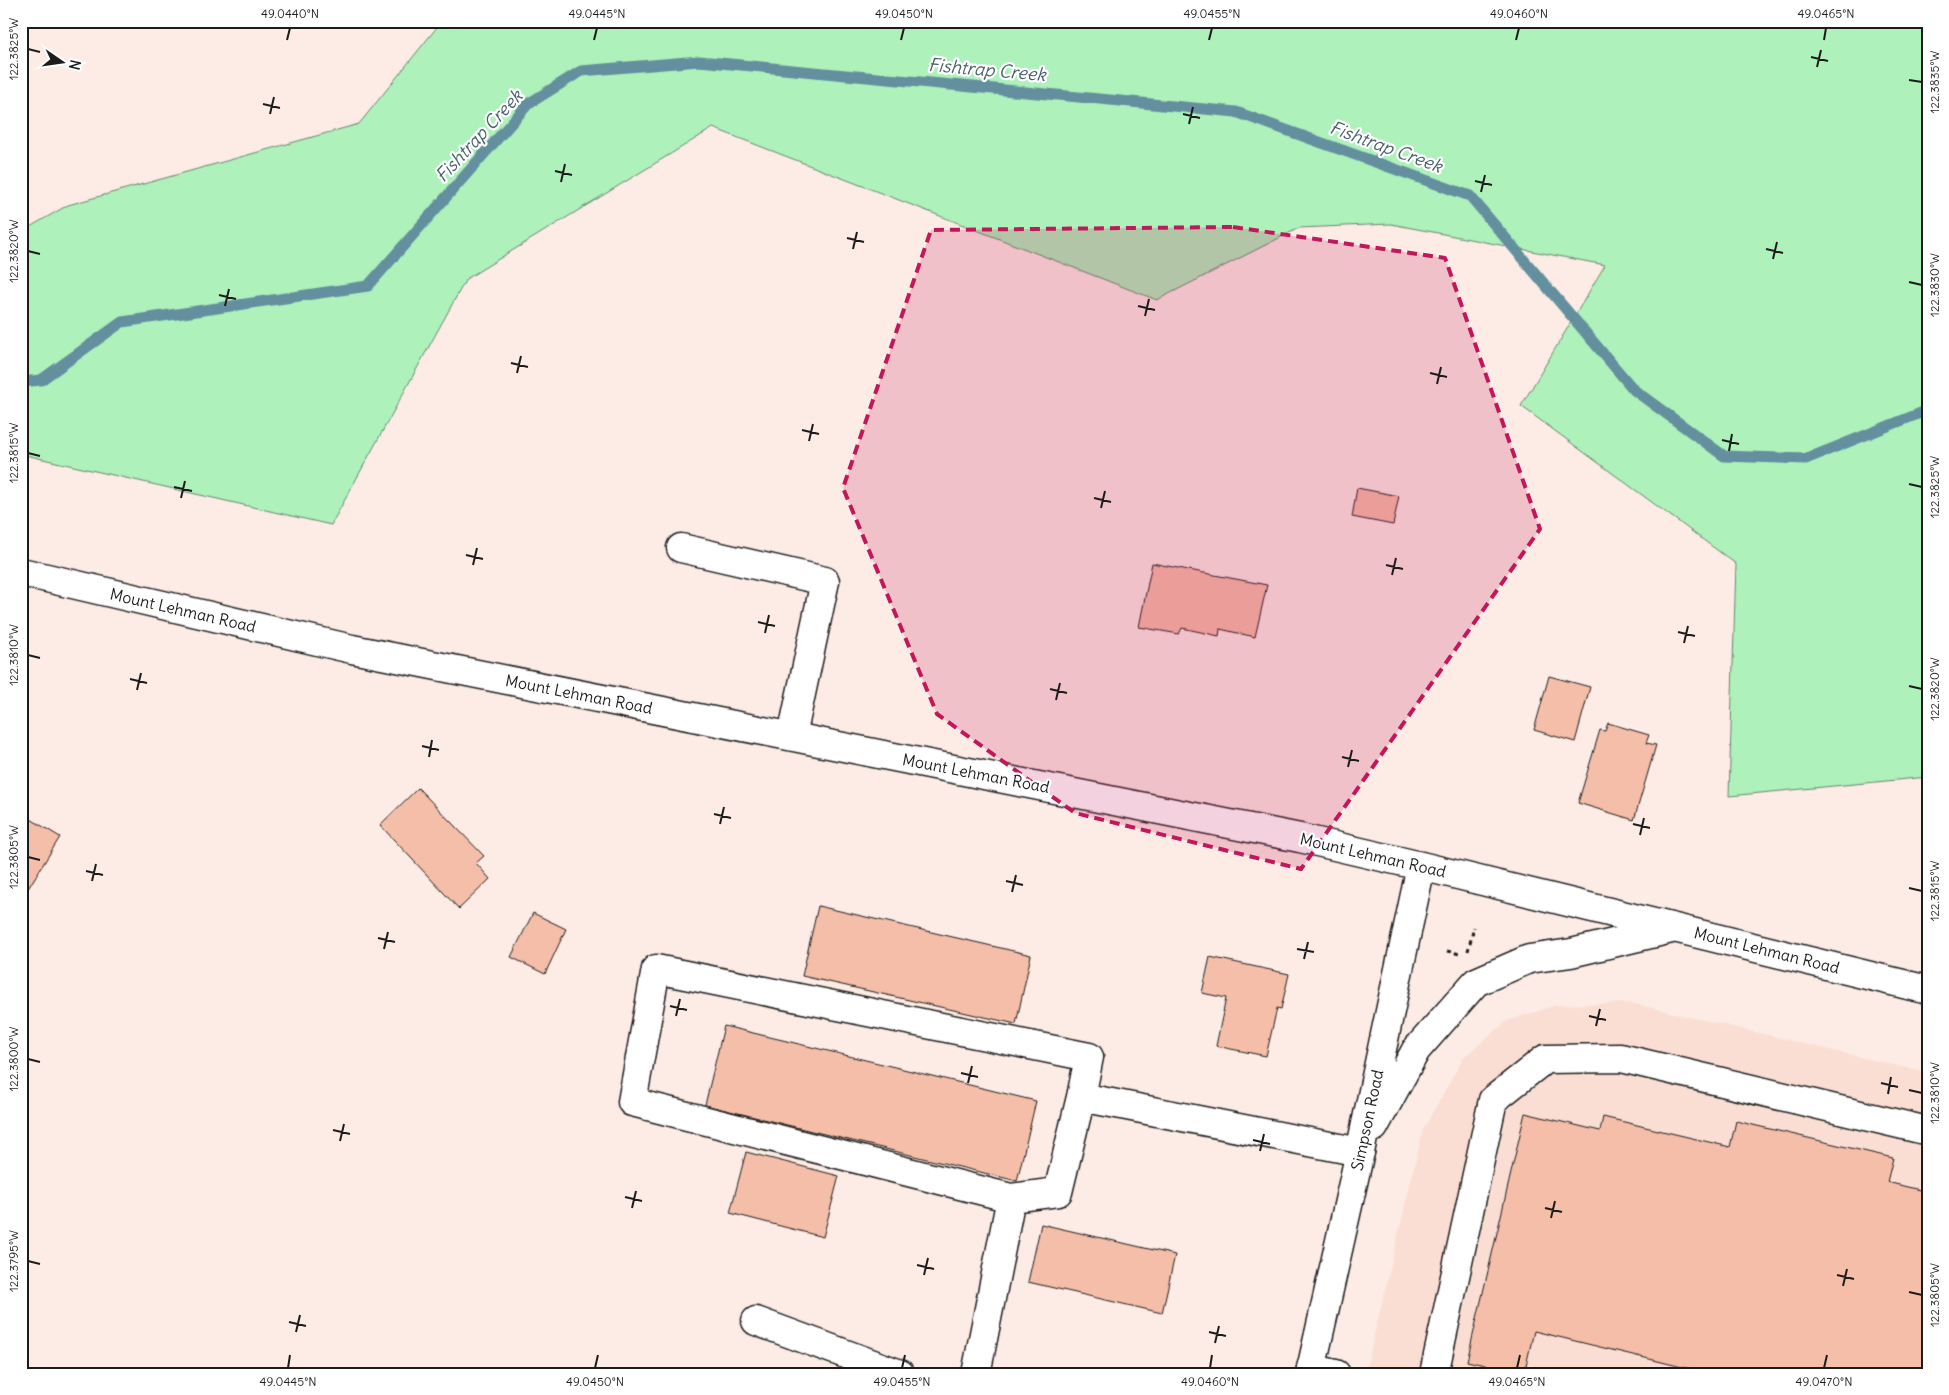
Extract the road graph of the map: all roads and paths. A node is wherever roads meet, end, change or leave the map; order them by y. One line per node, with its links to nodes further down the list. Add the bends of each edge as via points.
1 (681, 548): 3 (main road, via 825,581)
2 (21, 572): 3 (main road, Mount Lehman Road, via 352,650)
3 (792, 736): 4 (main road, Mount Lehman Road, via 1300,838)
4 (1421, 866): 6 (main road, Mount Lehman Road); 11 (main road, Simpson Road)
5 (1474, 927): 7 (path, via 1466,955)
6 (1676, 928): 8 (main road, Mount Lehman Road); 11 (main road, via 1571,953 1529,959 1476,982 1416,1050)
7 (1447, 951)
8 (1928, 990)
9 (1081, 1097): 11 (main road); 12 (main road, via 1058,1192); 12 (main road, via 1089,1057 656,969 632,1102)
10 (1928, 1131): 17 (main road, via 1620,1058 1545,1059 1493,1100)
11 (1360, 1152): 14 (main road, Simpson Road)
12 (1012, 1198): 16 (main road)
13 (756, 1321): 15 (main road)
14 (1319, 1372)
15 (900, 1374)
16 (976, 1374)
17 (1434, 1374)

